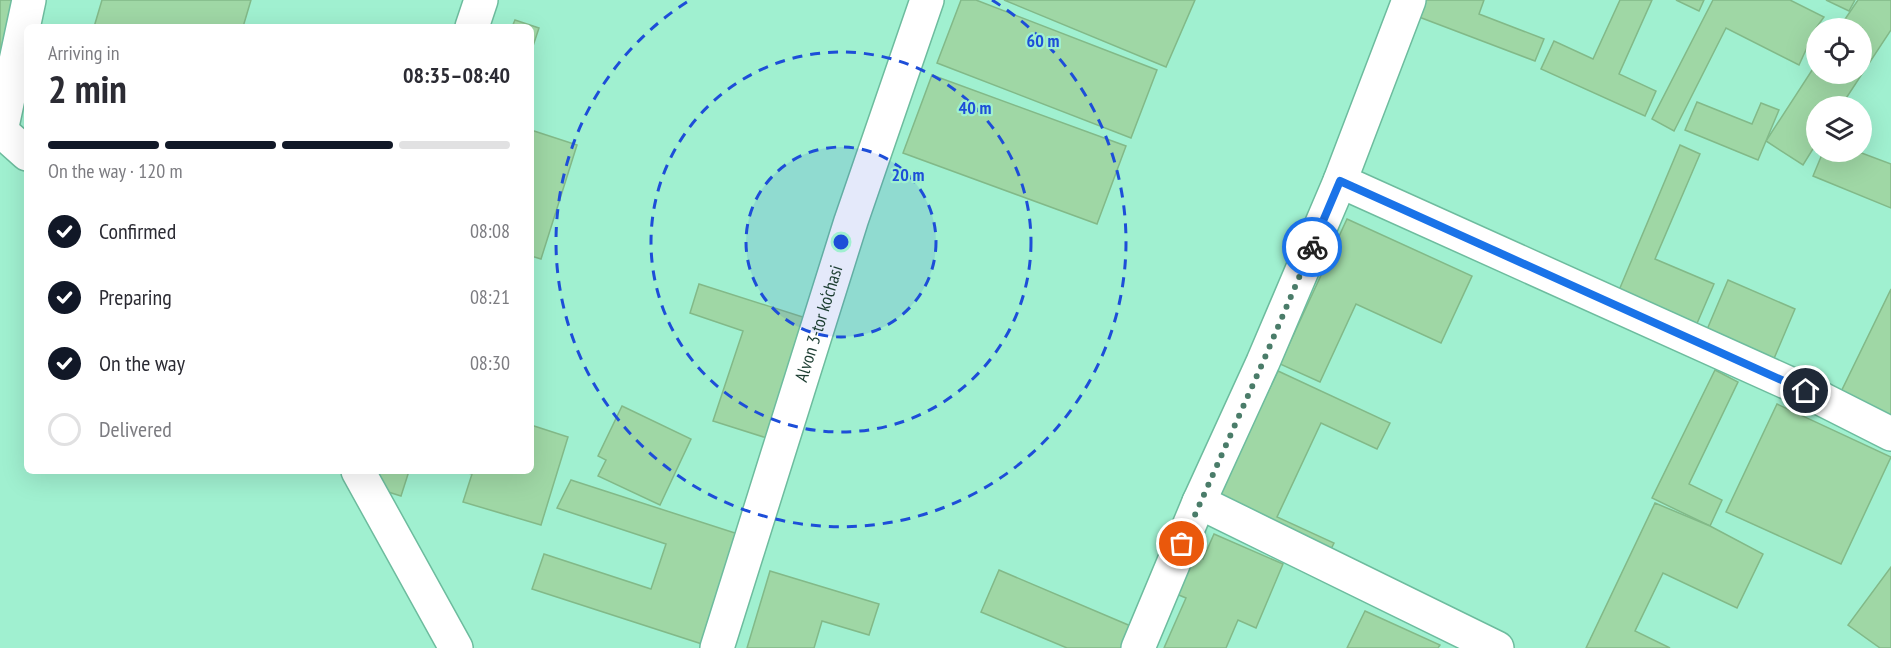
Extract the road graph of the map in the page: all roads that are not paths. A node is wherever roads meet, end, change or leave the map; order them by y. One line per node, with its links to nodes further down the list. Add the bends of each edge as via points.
1 (29, 0): 6 (street)
2 (481, 0): 5 (street)
3 (927, 0): 13 (street, Alvon 3-tor ko‘chasi, via 851,221)
4 (1409, 0): 8 (street)
5 (473, 24)
6 (0, 130): 7 (street)
7 (24, 151)
8 (1340, 181): 9 (street, via 1806,391); 11 (street)
9 (1891, 434)
10 (359, 474): 12 (street)
11 (1199, 502): 14 (street); 15 (street)
12 (456, 648)
13 (717, 648)
14 (1137, 648)
15 (1497, 648)

